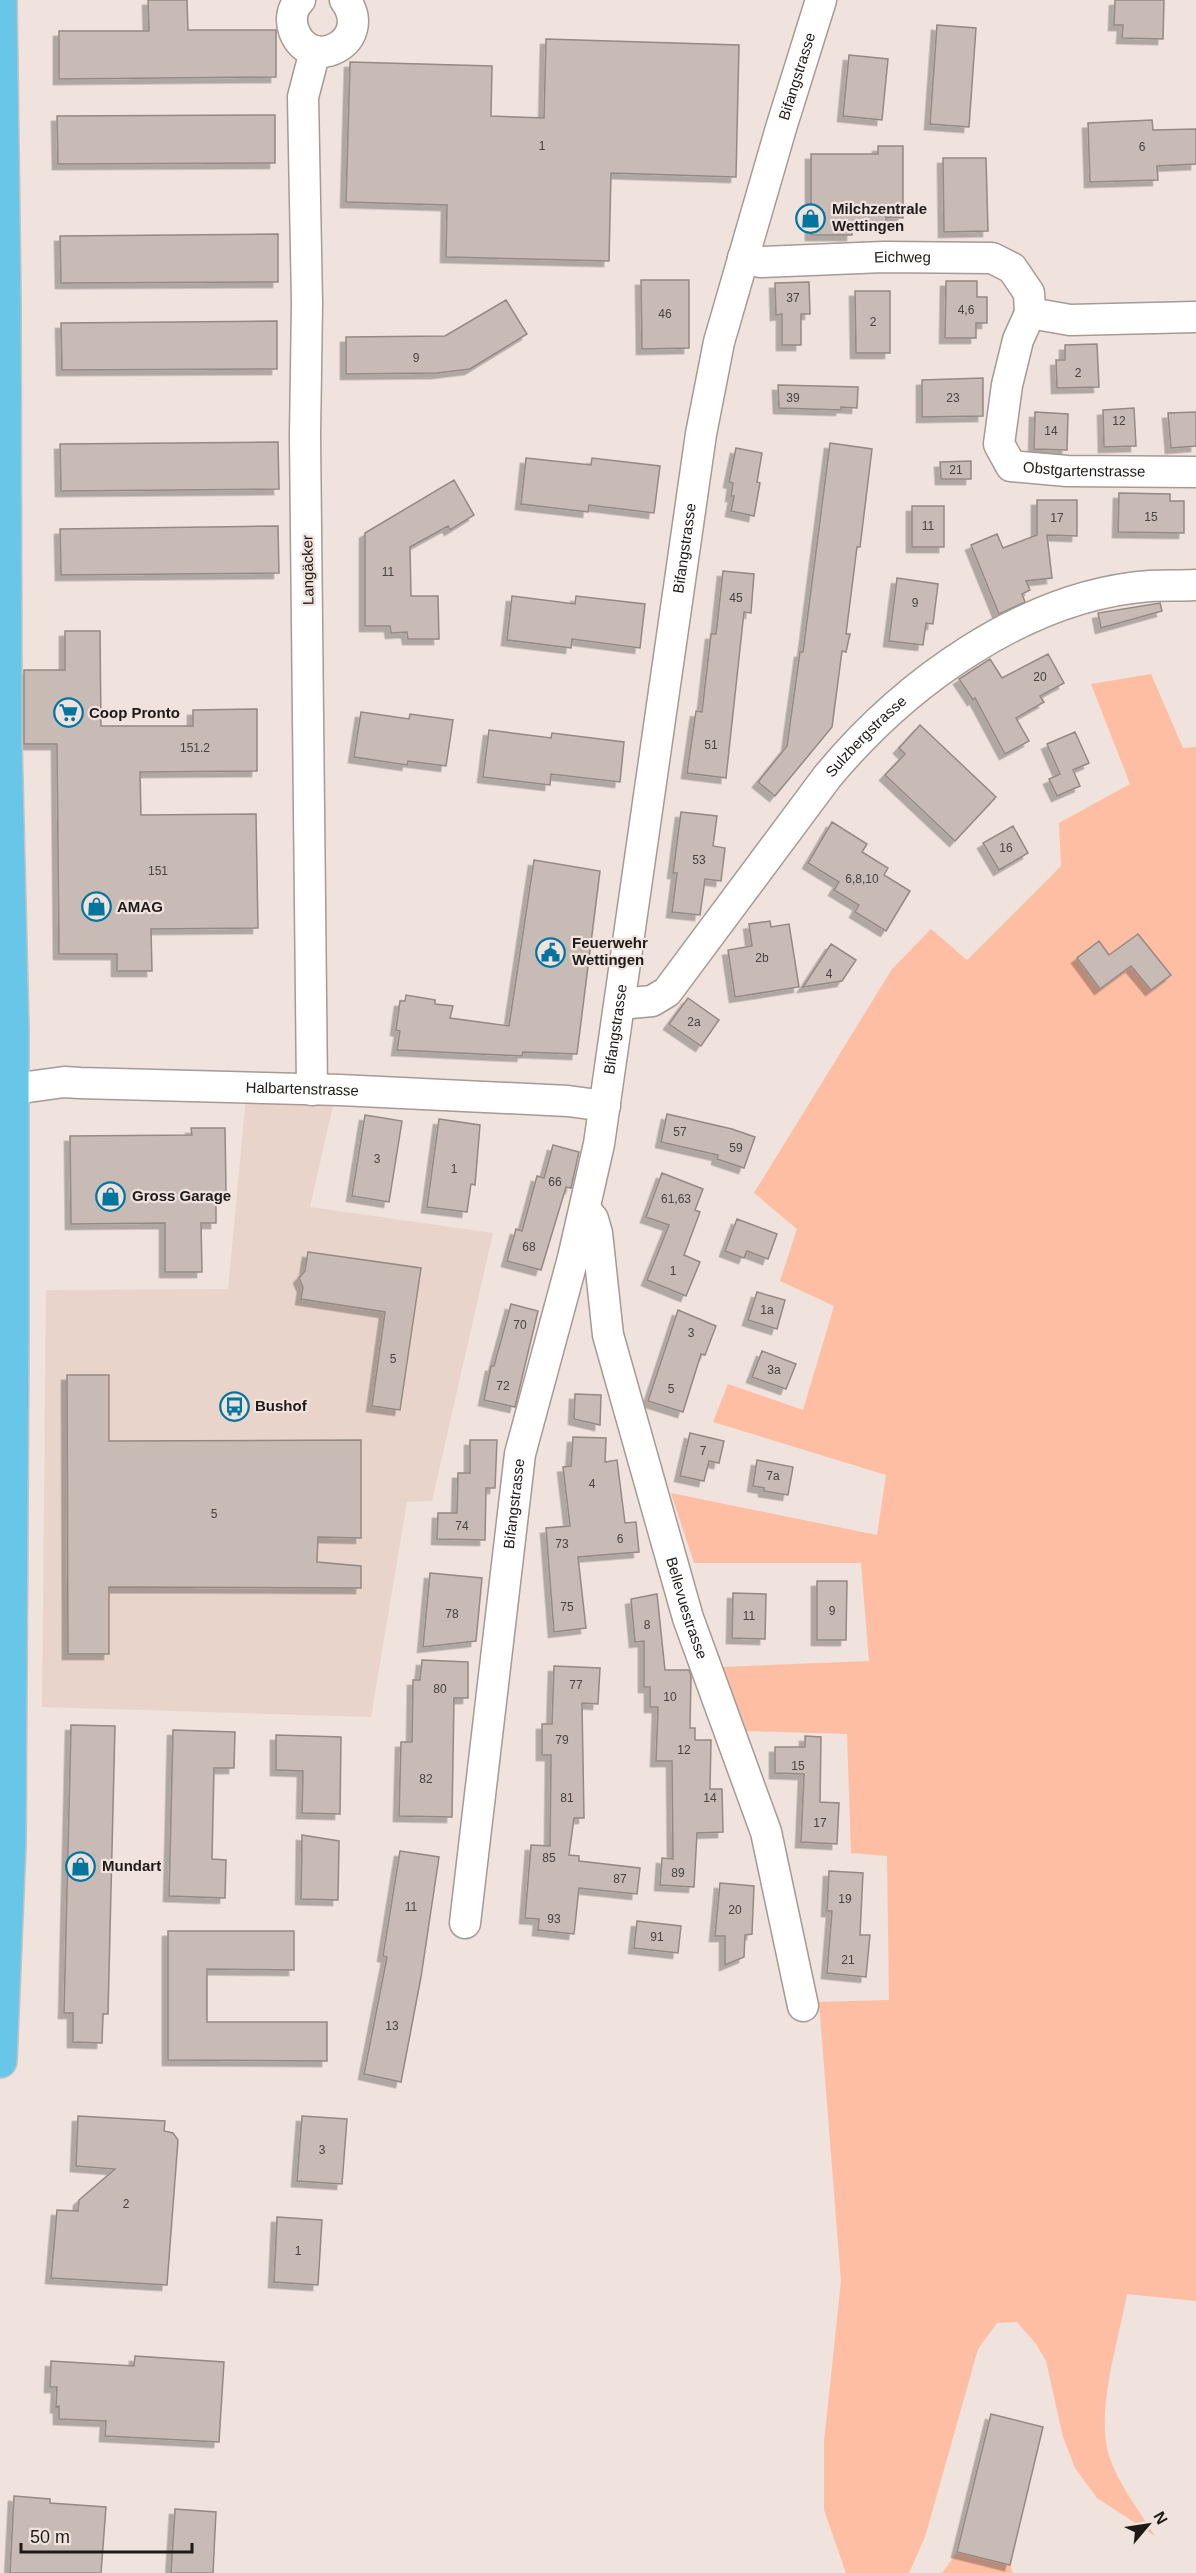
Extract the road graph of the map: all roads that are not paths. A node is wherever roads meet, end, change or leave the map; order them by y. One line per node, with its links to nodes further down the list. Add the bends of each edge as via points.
1 (0, 0): 11 (main road)
2 (300, 0): 5 (street, via 292,15 292,26 299,41)
3 (345, 0): 5 (street, via 353,17 350,36 336,49)
4 (821, 0): 6 (street, Bifangstrasse)
5 (315, 51): 14 (street, Langäcker, via 303,97)
6 (743, 258): 7 (street, Eichweg, via 760,262 992,258 1012,268 1029,293); 12 (street, Bifangstrasse, via 719,342 701,434)
7 (1030, 313): 8 (street, via 1070,320); 9 (street, Obstgartenstrasse, via 1018,340 1007,385 999,444 1011,465 1067,471)
8 (1196, 317)
9 (1196, 472)
10 (1196, 585): 12 (street, Sulzbergstrasse, via 1149,586 1088,597 1042,612 982,641 930,678 854,744 667,992 652,1001)
11 (3, 705): 13 (main road)
12 (620, 1004): 15 (street, Bifangstrasse)
13 (6, 1090): 14 (street, Halbartenstrasse, via 64,1082); 19 (main road, via 10,1797)
14 (312, 1090): 15 (street, Halbartenstrasse)
15 (605, 1106): 16 (street, Bifangstrasse)
16 (585, 1209): 17 (street, Bifangstrasse, via 520,1454); 18 (street, Bellevuestrasse, via 597,1233 608,1335 639,1451 688,1618 766,1833)
17 (465, 1923)
18 (803, 2006)
19 (0, 2061)

